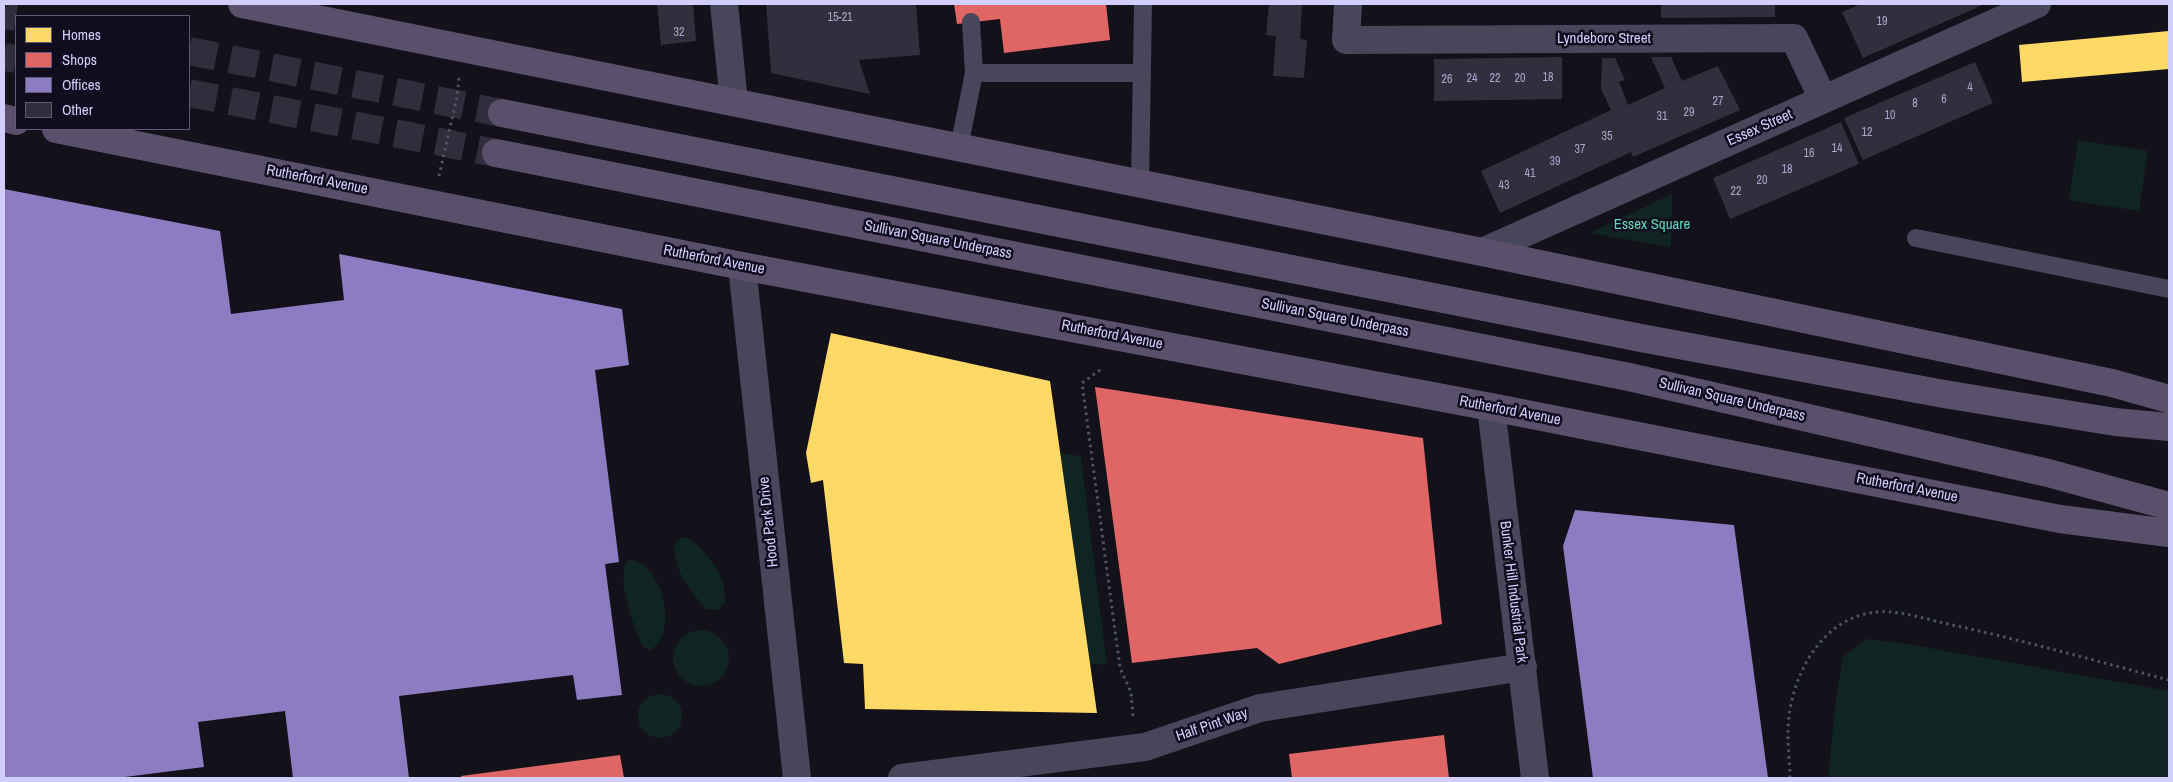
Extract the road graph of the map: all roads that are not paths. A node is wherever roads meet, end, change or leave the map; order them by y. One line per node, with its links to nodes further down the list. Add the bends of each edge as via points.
1 (242, 4): 10 (main road)
2 (724, 4): 10 (street)
3 (1143, 4): 8 (lane)
4 (1348, 4): 9 (street, Lyndeboro Street, via 1346,40 1794,38)
5 (2037, 4): 9 (street, Essex Street)
6 (971, 22): 7 (lane)
7 (974, 73): 8 (lane); 13 (lane)
8 (1142, 73): 15 (lane)
9 (1823, 99): 17 (street, Essex Street)
10 (734, 102): 13 (main road)
11 (502, 113): 22 (main road, via 1650,340 1944,394 2115,422)
12 (61, 130): 18 (main road, Rutherford Avenue)
13 (959, 147): 15 (main road)
14 (496, 152): 23 (main road, Sullivan Square Underpass, via 1629,377 2048,473)
15 (1140, 184): 17 (main road)
16 (1916, 238): 19 (lane)
17 (1482, 252): 20 (main road, via 2112,383)
18 (742, 266): 21 (main road, Rutherford Avenue); 26 (street, Hood Park Drive)
19 (2169, 289)
20 (2169, 399)
21 (1491, 407): 24 (main road, Rutherford Avenue, via 2060,518); 25 (street, Bunker Hill Industrial Park)
22 (2169, 427)
23 (2169, 506)
24 (2169, 533)
25 (1523, 667): 27 (street, Half Pint Way, via 1260,708 1145,747); 28 (street, Bunker Hill Industrial Park)
26 (797, 778)
27 (902, 778)
28 (1535, 778)

